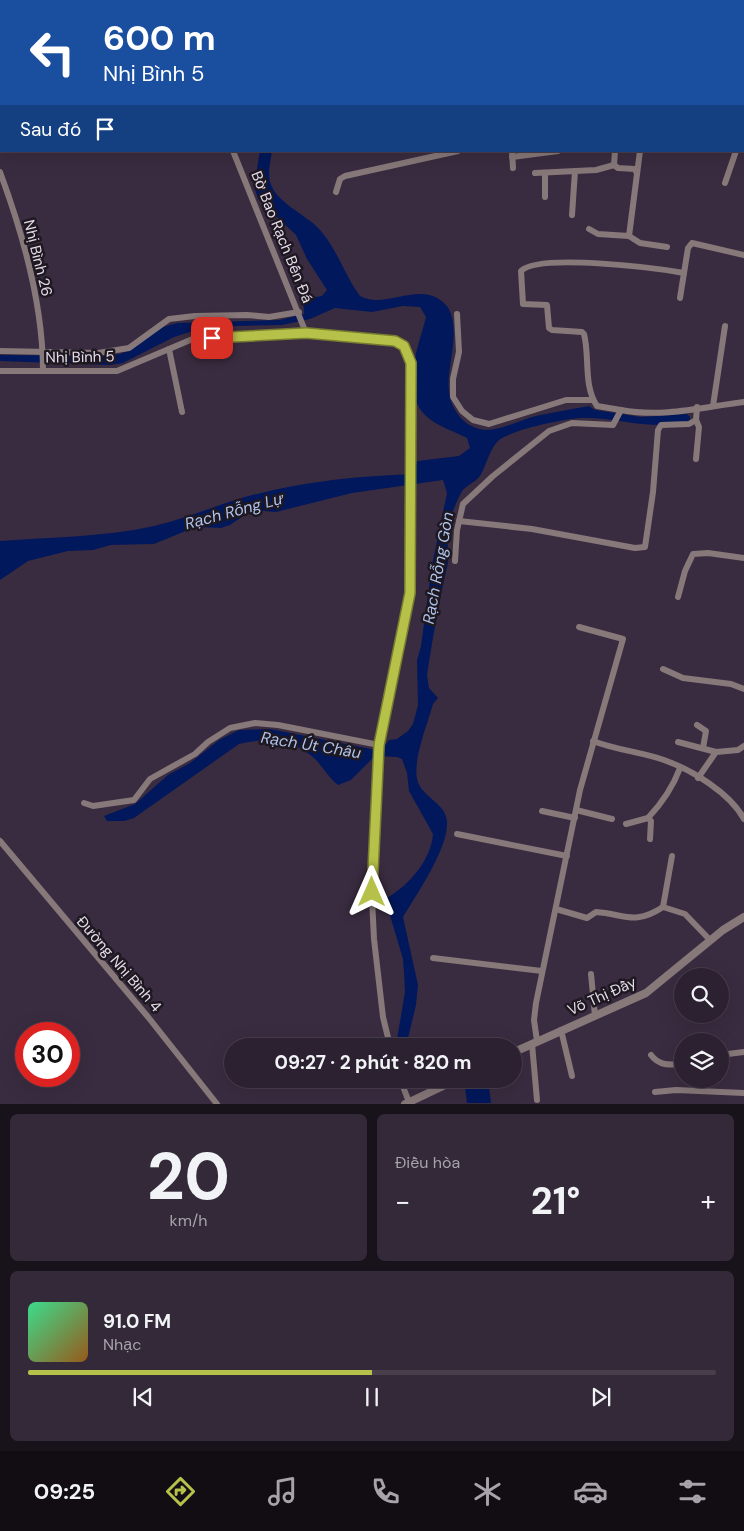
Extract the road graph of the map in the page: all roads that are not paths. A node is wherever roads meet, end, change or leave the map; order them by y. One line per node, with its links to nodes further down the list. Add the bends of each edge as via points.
1 (233, 152): 25 (street, Bờ Bao Rạch Bến Đá)
2 (453, 152): 16 (street, via 345,176 340,179)
3 (543, 152): 7 (street)
4 (615, 152): 8 (street)
5 (640, 152): 14 (street)
6 (736, 152): 15 (street)
7 (512, 154): 9 (street)
8 (614, 165): 10 (street); 14 (street, via 634,169)
9 (513, 168)
10 (575, 171): 13 (street); 18 (street)
11 (0, 172): 31 (street, Nhị Bình 26, via 38,310)
12 (535, 173): 13 (street)
13 (546, 173): 17 (street)
14 (637, 174): 20 (street)
15 (726, 183)
16 (336, 192)
17 (545, 197)
18 (572, 215)
19 (589, 229): 20 (street, via 598,234)
20 (629, 236): 21 (street, via 640,243)
21 (668, 247)
22 (744, 254): 23 (street, via 692,243 688,248)
23 (684, 273): 24 (street); 34 (street, via 605,264 546,264 526,266 521,271 523,304 547,304 552,330 584,334)
24 (680, 298)
25 (299, 313): 28 (street, Bờ Bao Rạch Bến Đá); 31 (street, via 269,317 169,319 129,348 98,353)
26 (457, 314): 34 (street, via 459,352 453,397 473,420 489,424 566,400)
27 (725, 326): 36 (street)
28 (306, 333): 29 (street, Nhị Bình 5, via 195,338); 53 (street, Nhị Bình 5, via 395,341 404,346 411,363 410,593)
29 (169, 349): 32 (street, Nhị Bình 5, via 117,371); 38 (street)
30 (0, 351): 31 (street)
31 (42, 352): 32 (street, Nhị Bình 26)
32 (43, 369): 33 (street, Nhị Bình 5)
33 (0, 371)
34 (593, 400): 39 (street, via 597,406)
35 (744, 402): 36 (street)
36 (713, 406): 37 (street)
37 (697, 407): 39 (street, via 654,413); 40 (street)
38 (182, 412)
39 (621, 412): 42 (street, via 617,421 609,426 572,423 549,431 466,500)
40 (696, 420): 41 (street, via 699,428); 42 (street, via 689,424 661,425 658,430 645,546 636,548 532,529)
41 (696, 458)
42 (459, 521): 44 (street)
43 (744, 558): 45 (street, via 693,554)
44 (455, 561)
45 (678, 597)
46 (579, 627): 50 (street, via 623,639)
47 (663, 669): 48 (street, via 683,678 731,684)
48 (744, 689)
49 (696, 725): 54 (street, via 706,731)
50 (593, 741): 56 (street, via 664,760); 59 (street)
51 (678, 742): 54 (street)
52 (744, 746): 55 (street, via 738,750)
53 (379, 747): 58 (street, via 278,726 255,723 238,726 150,779 134,800 93,806); 81 (street, via 371,878 374,939)
54 (703, 748): 55 (street)
55 (716, 752): 57 (street)
56 (680, 768): 57 (street); 62 (street, via 674,784)
57 (698, 778): 64 (street, via 718,790)
58 (84, 802)
59 (576, 810): 61 (street); 63 (street)
60 (542, 811): 61 (street)
61 (575, 818): 70 (street)
62 (648, 818): 65 (street); 67 (street, via 651,821)
63 (612, 819)
64 (744, 819)
65 (626, 824)
66 (457, 834): 70 (street)
67 (650, 839)
68 (0, 841): 69 (street, Đường Nhị Bình 4)
69 (2, 849): 95 (street, Đường Nhị Bình 4, via 148,1017)
70 (567, 856): 73 (street)
71 (672, 856): 72 (street)
72 (663, 907): 73 (street, via 644,917 630,918 596,912 587,918); 75 (street, via 685,914)
73 (556, 909): 77 (street)
74 (744, 917): 75 (street, Võ Thị Đầy)
75 (710, 940): 79 (street, Võ Thị Đầy, via 646,993)
76 (433, 958): 77 (street)
77 (542, 971): 82 (street)
78 (591, 974): 79 (street)
79 (594, 1016): 80 (street, Võ Thị Đầy)
80 (560, 1030): 82 (street, Võ Thị Đầy); 88 (street)
81 (388, 1038)
82 (534, 1042): 83 (street, Võ Thị Đầy); 93 (street)
83 (522, 1048)
84 (744, 1052): 85 (street)
85 (729, 1054)
86 (651, 1055): 87 (street, via 654,1060)
87 (674, 1065)
88 (572, 1076)
89 (403, 1088): 94 (street)
90 (439, 1088): 94 (street)
91 (655, 1092): 92 (street)
92 (744, 1094)
93 (537, 1100)
94 (407, 1103)
95 (217, 1104)

